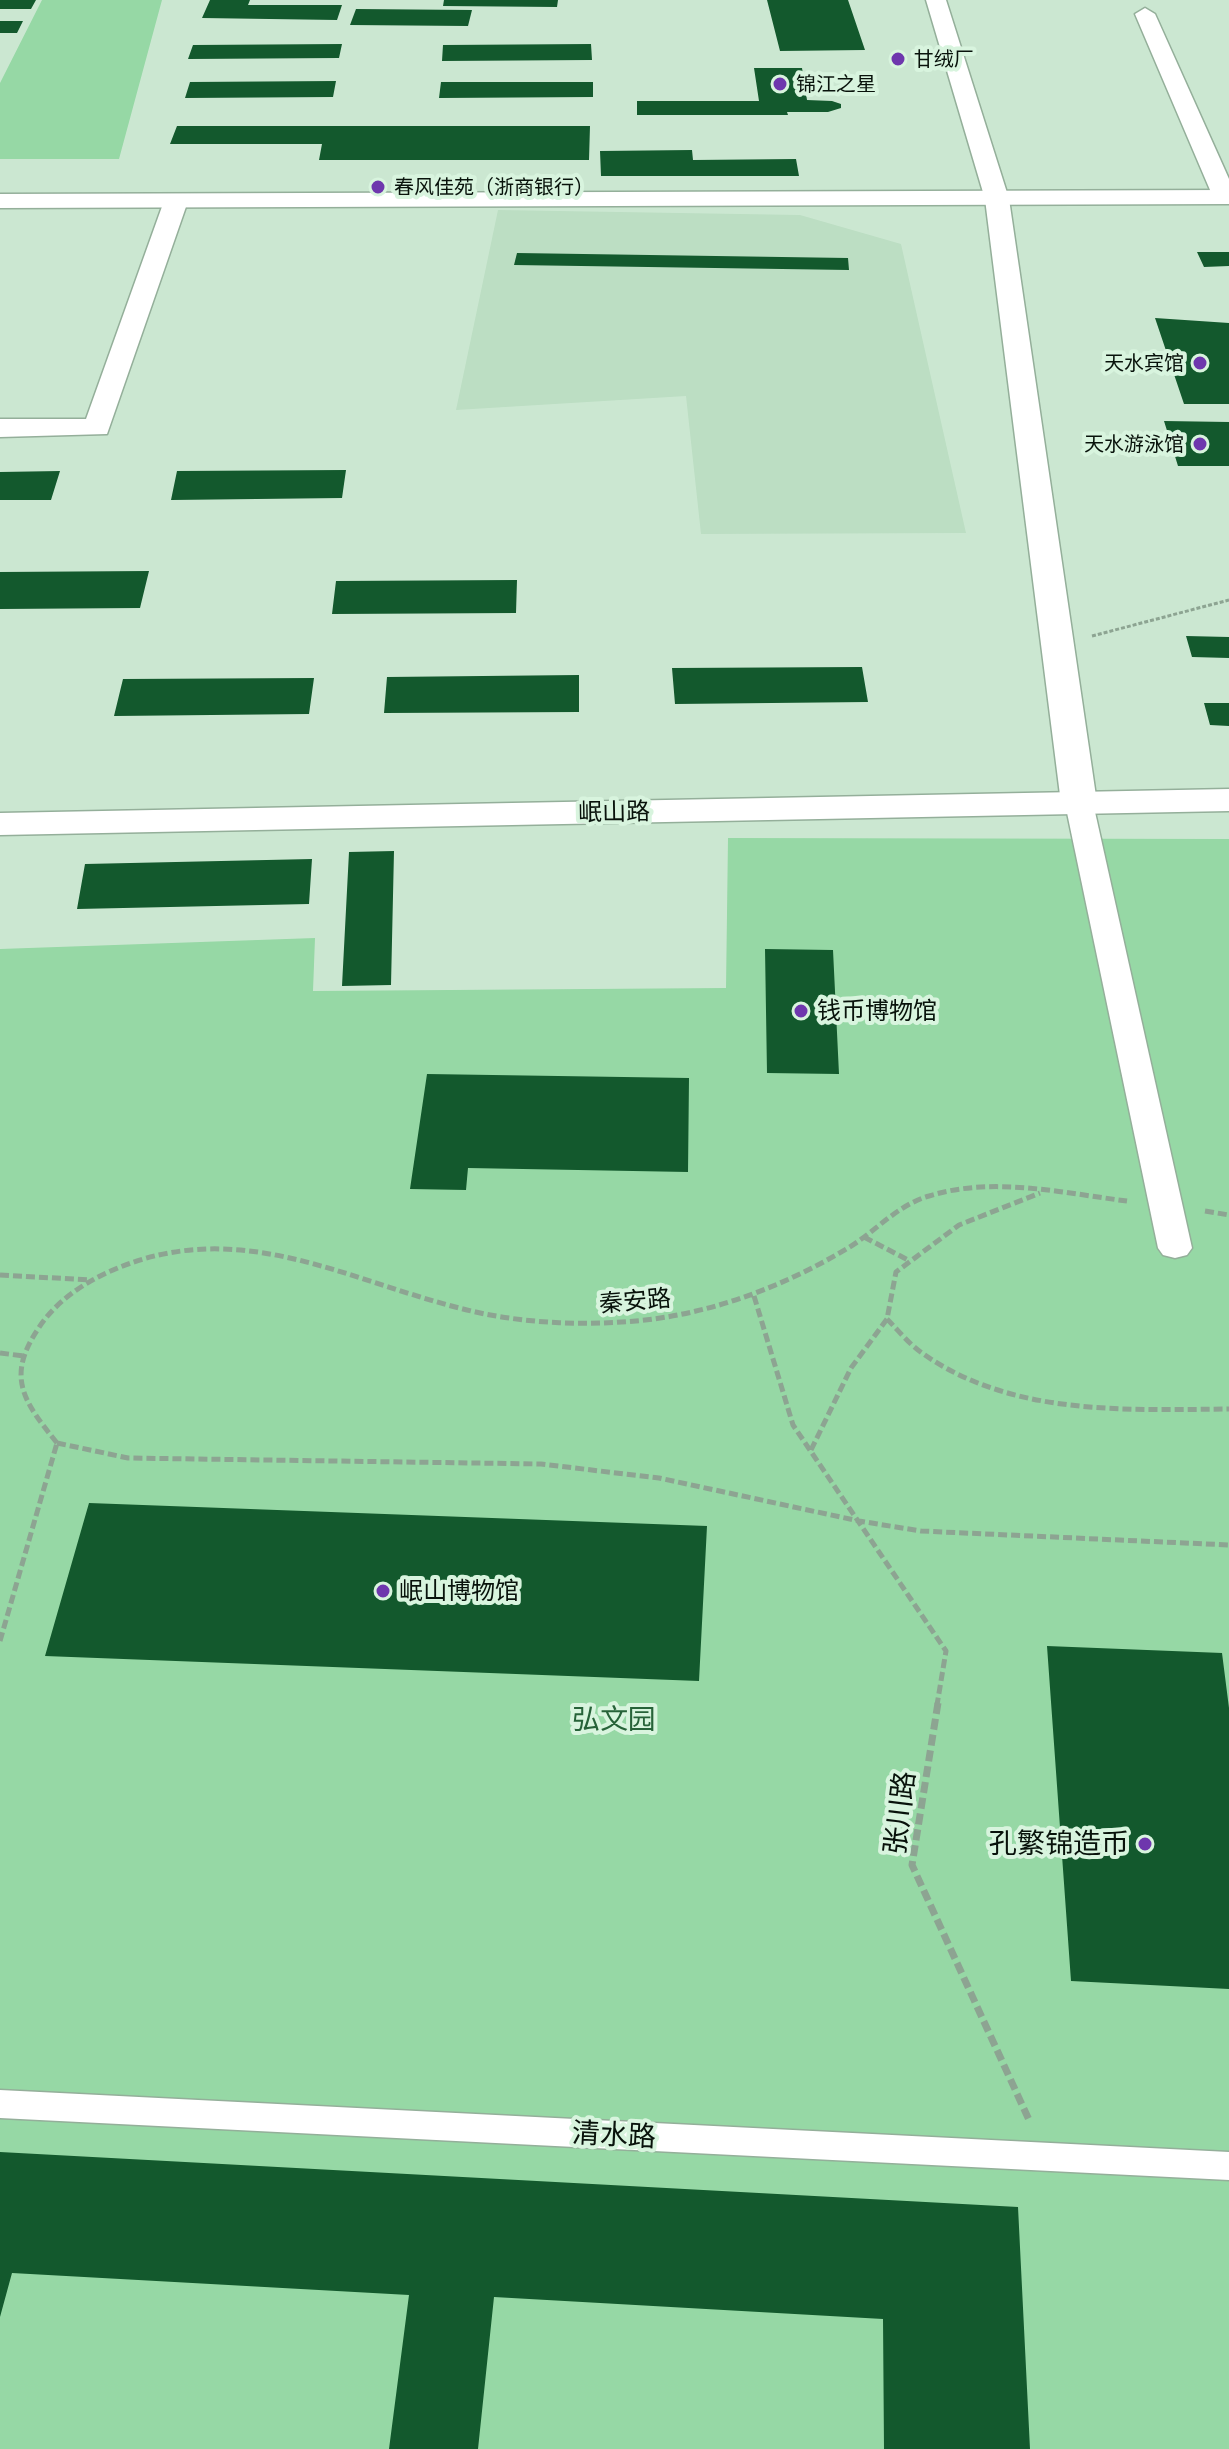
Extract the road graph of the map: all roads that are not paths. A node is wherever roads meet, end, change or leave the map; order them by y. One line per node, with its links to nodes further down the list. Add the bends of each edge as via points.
1 (936, 0): 4 (main road)
2 (1145, 14): 3 (main road)
3 (1227, 197): 4 (main road)
4 (997, 199): 6 (main road); 9 (main road)
5 (0, 201): 6 (main road)
6 (176, 201): 7 (main road, via 97,428)
7 (0, 428)
8 (1229, 776): 9 (main road, 岷山路)
9 (1076, 790): 10 (main road, 岷山路); 11 (main road, 岷山路); 12 (main road, 岷山路); 13 (street)
10 (0, 800)
11 (1229, 800)
12 (0, 824)
13 (1175, 1248)
14 (0, 2104): 15 (lane, 清水路)
15 (1229, 2166)

